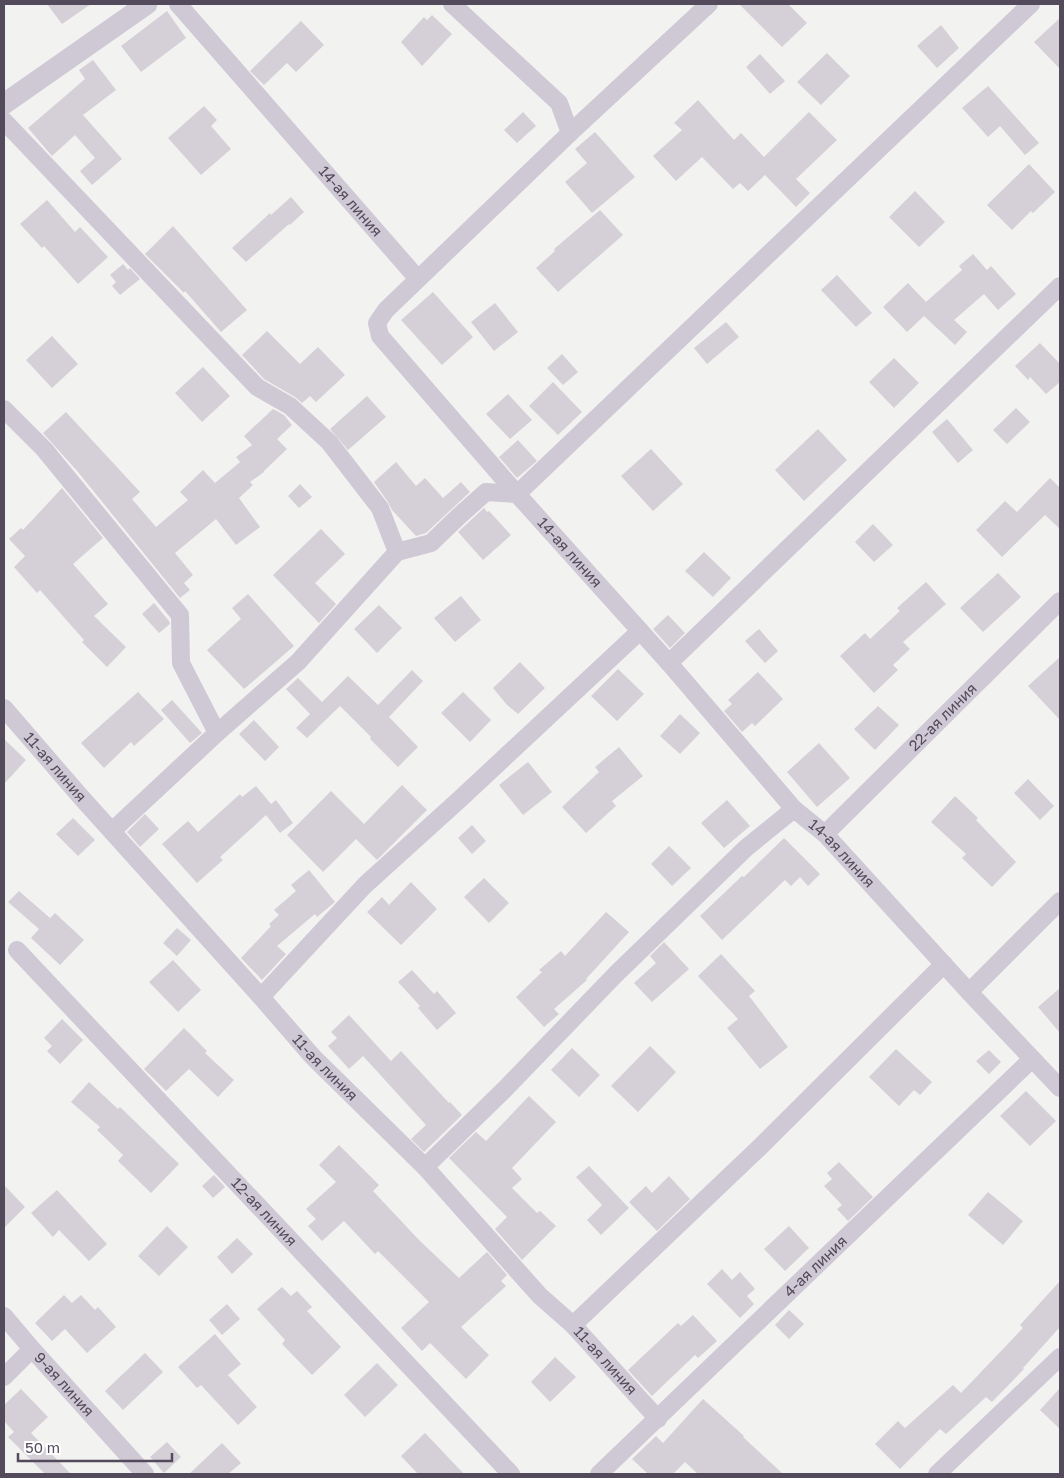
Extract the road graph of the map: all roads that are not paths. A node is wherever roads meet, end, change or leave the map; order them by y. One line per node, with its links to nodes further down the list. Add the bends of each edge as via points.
1 (147, 4): 6 (street)
2 (178, 4): 9 (street, 14-ая линия)
3 (452, 4): 8 (street, via 559,102)
4 (709, 4): 8 (street)
5 (1031, 4): 12 (street)
6 (4, 104)
7 (4, 121): 13 (street, via 257,387 290,406 328,442 380,508)
8 (570, 134): 9 (street)
9 (418, 279): 12 (street, 14-ая линия, via 377,323 380,336)
10 (1060, 286): 16 (street)
11 (4, 409): 18 (street, via 44,449 180,615 181,663)
12 (517, 494): 13 (street, via 486,492 431,543); 15 (street, 14-ая линия)
13 (397, 552): 18 (street, via 298,662)
14 (1060, 601): 21 (street, 22-ая линия)
15 (640, 631): 16 (street, 14-ая линия); 26 (street, via 365,885)
16 (669, 663): 19 (street, 14-ая линия)
17 (4, 708): 20 (street, 11-ая линия)
18 (217, 733): 20 (street)
19 (794, 809): 21 (street, 14-ая линия); 29 (street, via 746,848)
20 (112, 831): 26 (street, 11-ая линия)
21 (825, 834): 24 (street, 14-ая линия)
22 (1060, 901): 25 (street)
23 (17, 950): 37 (street, 12-ая линия)
24 (944, 964): 25 (street, 14-ая линия); 31 (street)
25 (969, 992): 27 (street, 14-ая линия)
26 (261, 997): 29 (street, 11-ая линия, via 314,1057)
27 (1032, 1059): 28 (street, 14-ая линия); 35 (street, 4-ая линия)
28 (1060, 1088)
29 (425, 1167): 31 (street, 11-ая линия, via 540,1296)
30 (4, 1316): 32 (street, 9-ая линия)
31 (573, 1326): 35 (street, 11-ая линия)
32 (32, 1349): 34 (street); 36 (street, 9-ая линия)
33 (1060, 1357): 39 (street)
34 (4, 1377)
35 (658, 1419): 38 (street, 4-ая линия)
36 (145, 1474)
37 (511, 1474)
38 (599, 1474)
39 (937, 1474)

